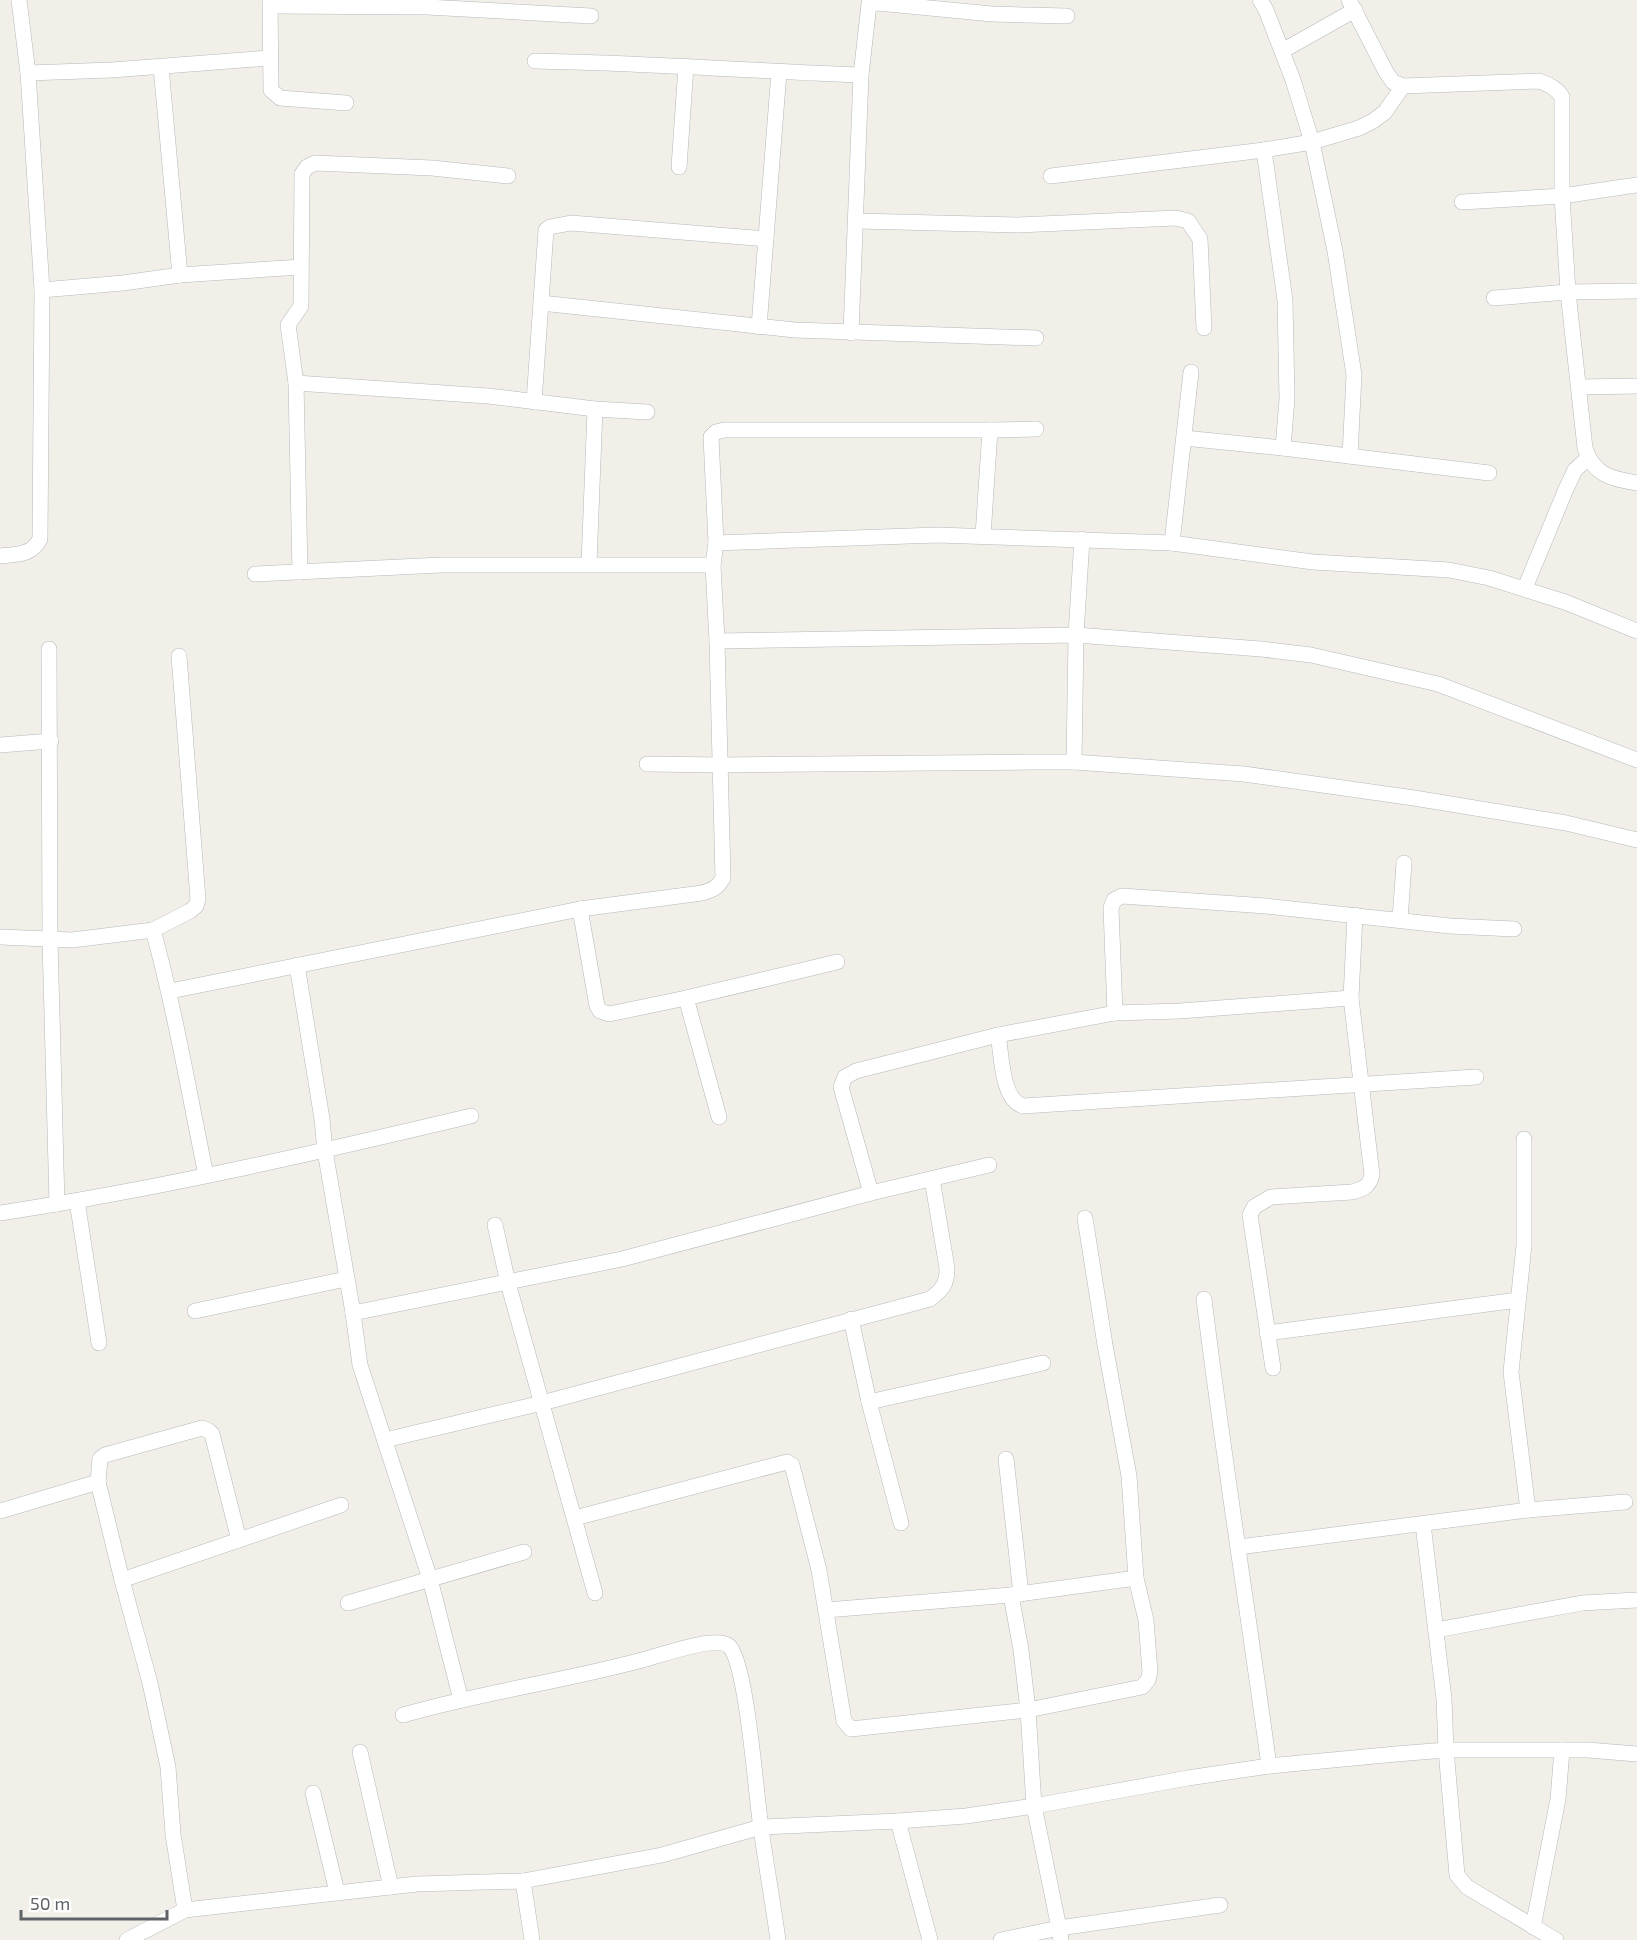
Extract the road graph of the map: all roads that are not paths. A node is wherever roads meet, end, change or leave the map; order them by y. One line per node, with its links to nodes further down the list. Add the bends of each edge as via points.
1 (19, 0): 16 (street)
2 (1260, 0): 10 (street)
3 (1367, 0): 6 (street)
4 (869, 2): 7 (street); 17 (street)
5 (270, 3): 8 (street); 11 (street)
6 (1352, 4): 10 (street); 18 (street, via 1386,72)
7 (947, 5): 9 (street, via 992,14)
8 (591, 16)
9 (1067, 16)
10 (1282, 51): 20 (street)
11 (269, 58): 14 (street); 19 (street, via 270,90 279,98)
12 (536, 61): 13 (street)
13 (686, 66): 15 (street); 22 (street)
14 (161, 67): 16 (street); 31 (street)
15 (779, 72): 17 (street); 29 (street)
16 (28, 73): 32 (street)
17 (861, 75): 28 (street)
18 (1403, 86): 20 (street, via 1385,112 1373,121 1359,129); 26 (street, via 1539,81 1551,85 1563,97)
19 (346, 103)
20 (1312, 142): 21 (street); 52 (street, via 1335,251 1354,375)
21 (1264, 150): 24 (street); 51 (street, via 1285,300 1287,399)
22 (680, 167)
23 (508, 176): 30 (street, via 315,163 302,174)
24 (1051, 176)
25 (1637, 185): 26 (street)
26 (1562, 196): 27 (street); 34 (street)
27 (1462, 202)
28 (857, 221): 38 (street, via 1018,225 1176,218 1188,221 1200,239); 39 (street)
29 (766, 238): 36 (street, via 571,223 549,226); 37 (street)
30 (302, 267): 31 (street); 42 (street, via 300,309 288,325)
31 (180, 274): 32 (street)
32 (42, 290): 60 (street, via 40,538 27,553)
33 (1637, 291): 34 (street)
34 (1568, 292): 35 (street); 44 (street)
35 (1494, 298)
36 (541, 303): 37 (street); 45 (street)
37 (759, 327): 39 (street)
38 (1204, 328)
39 (851, 333): 40 (street)
40 (1036, 338)
41 (1191, 372): 50 (street)
42 (296, 383): 45 (street); 63 (street)
43 (1637, 386): 44 (street)
44 (1579, 387): 53 (street)
45 (534, 402): 46 (street)
46 (595, 409): 47 (street); 61 (street)
47 (647, 412)
48 (1036, 429): 49 (street)
49 (990, 430): 56 (street); 58 (street, via 716,432 711,437)
50 (1184, 438): 51 (street); 59 (street)
51 (1283, 447): 52 (street)
52 (1350, 456): 54 (street)
53 (1588, 458): 55 (street, via 1609,478); 65 (street, via 1575,470)
54 (1489, 473)
55 (1637, 483)
56 (983, 536): 57 (street); 58 (street)
57 (1082, 539): 59 (street); 67 (street)
58 (716, 543): 62 (street)
59 (1172, 543): 65 (street, via 1313,562 1449,570)
60 (0, 556)
61 (589, 564): 62 (street); 63 (street)
62 (714, 565): 68 (street)
63 (300, 572): 64 (street)
64 (255, 574)
65 (1525, 588): 66 (street)
66 (1637, 631)
67 (1076, 635): 68 (street); 73 (street, via 1261,649 1359,665 1438,684); 74 (street)
68 (717, 641): 76 (street)
69 (49, 649): 71 (street)
70 (180, 656): 83 (street, via 198,899 190,911)
71 (51, 741): 72 (street); 85 (street)
72 (0, 745)
73 (1637, 760)
74 (1074, 762): 76 (street); 77 (street, via 1244,774 1414,798)
75 (647, 764): 76 (street)
76 (721, 765): 79 (street, via 720,884 702,893)
77 (1637, 840)
78 (1404, 863): 81 (street)
79 (580, 909): 87 (street); 89 (street, via 600,1011 609,1014)
80 (1355, 915): 81 (street); 90 (street); 91 (street, via 1122,896 1114,900 1111,908)
81 (1400, 920): 82 (street)
82 (1514, 929)
83 (153, 930): 85 (street); 88 (street)
84 (0, 937): 85 (street)
85 (50, 940): 104 (street)
86 (837, 962): 89 (street)
87 (297, 965): 88 (street); 98 (street)
88 (170, 991): 100 (street)
89 (686, 998): 96 (street)
90 (1351, 998): 91 (street); 94 (street)
91 (1115, 1012): 92 (street)
92 (998, 1035): 94 (street, via 1007,1089 1016,1104 1023,1106); 102 (street, via 845,1077 841,1087)
93 (1476, 1077): 94 (street)
94 (1362, 1084): 115 (street, via 1370,1183 1352,1192 1271,1197 1254,1207 1250,1215)
95 (471, 1116): 98 (street)
96 (719, 1117)
97 (1524, 1139): 111 (street, via 1524,1245)
98 (325, 1151): 100 (street); 108 (street)
99 (989, 1165): 101 (street)
100 (206, 1175): 103 (street)
101 (932, 1179): 102 (street); 114 (street, via 947,1280 930,1299)
102 (870, 1194): 109 (street, via 647,1252)
103 (77, 1201): 104 (street); 116 (street)
104 (57, 1204): 105 (street)
105 (0, 1213)
106 (1085, 1218): 134 (street, via 1129,1476)
107 (495, 1225): 109 (street)
108 (346, 1279): 112 (street); 113 (street)
109 (508, 1283): 113 (street); 120 (street)
110 (1204, 1299): 132 (street)
111 (1518, 1300): 115 (street); 126 (street, via 1511,1372)
112 (195, 1311)
113 (353, 1313): 121 (street, via 363,1378)
114 (851, 1319): 119 (street); 120 (street)
115 (1267, 1333): 118 (street)
116 (99, 1343)
117 (1043, 1363): 119 (street)
118 (1273, 1368)
119 (869, 1402): 129 (street)
120 (542, 1404): 121 (street); 128 (street)
121 (385, 1440): 135 (street)
122 (1006, 1459): 138 (street)
123 (98, 1482): 127 (street); 131 (street, via 99,1462 105,1455 206,1428 212,1434); 136 (street)
124 (1625, 1502): 126 (street)
125 (341, 1505): 131 (street)
126 (1528, 1510): 130 (street)
127 (0, 1511)
128 (575, 1518): 137 (street); 141 (street, via 787,1462 796,1473)
129 (901, 1523)
130 (1423, 1524): 132 (street); 142 (street)
131 (239, 1540): 136 (street)
132 (1239, 1547): 150 (street)
133 (524, 1552): 135 (street)
134 (1136, 1578): 138 (street); 144 (street, via 1146,1620 1148,1680 1134,1690)
135 (430, 1579): 140 (street); 143 (street)
136 (122, 1580): 159 (street, via 168,1767)
137 (595, 1593)
138 (1016, 1595): 141 (street); 144 (street)
139 (1637, 1600): 142 (street, via 1582,1603)
140 (348, 1603)
141 (826, 1610): 144 (street, via 844,1721 850,1729)
142 (1436, 1630): 146 (street)
143 (461, 1700): 145 (street); 154 (street, via 627,1665 703,1644 727,1644 734,1652 744,1689)
144 (1028, 1710): 152 (street)
145 (403, 1715)
146 (1446, 1750): 147 (street); 150 (street); 160 (street, via 1457,1875 1467,1887)
147 (1562, 1750): 149 (street); 160 (street, via 1558,1799)
148 (360, 1752): 156 (street)
149 (1637, 1754)
150 (1269, 1766): 152 (street)
151 (313, 1793): 157 (street)
152 (1034, 1806): 153 (street); 161 (street)
153 (898, 1821): 154 (street); 165 (street)
154 (761, 1827): 155 (street, via 662,1855); 164 (street)
155 (523, 1881): 156 (street); 163 (street)
156 (391, 1887): 157 (street)
157 (337, 1892): 159 (street)
158 (1220, 1905): 161 (street)
159 (185, 1910): 162 (street)
160 (1533, 1927): 167 (street)
161 (1060, 1934): 166 (street)
162 (127, 1940)
163 (532, 1940)
164 (778, 1940)
165 (930, 1940)
166 (1001, 1940)
167 (1556, 1940)

